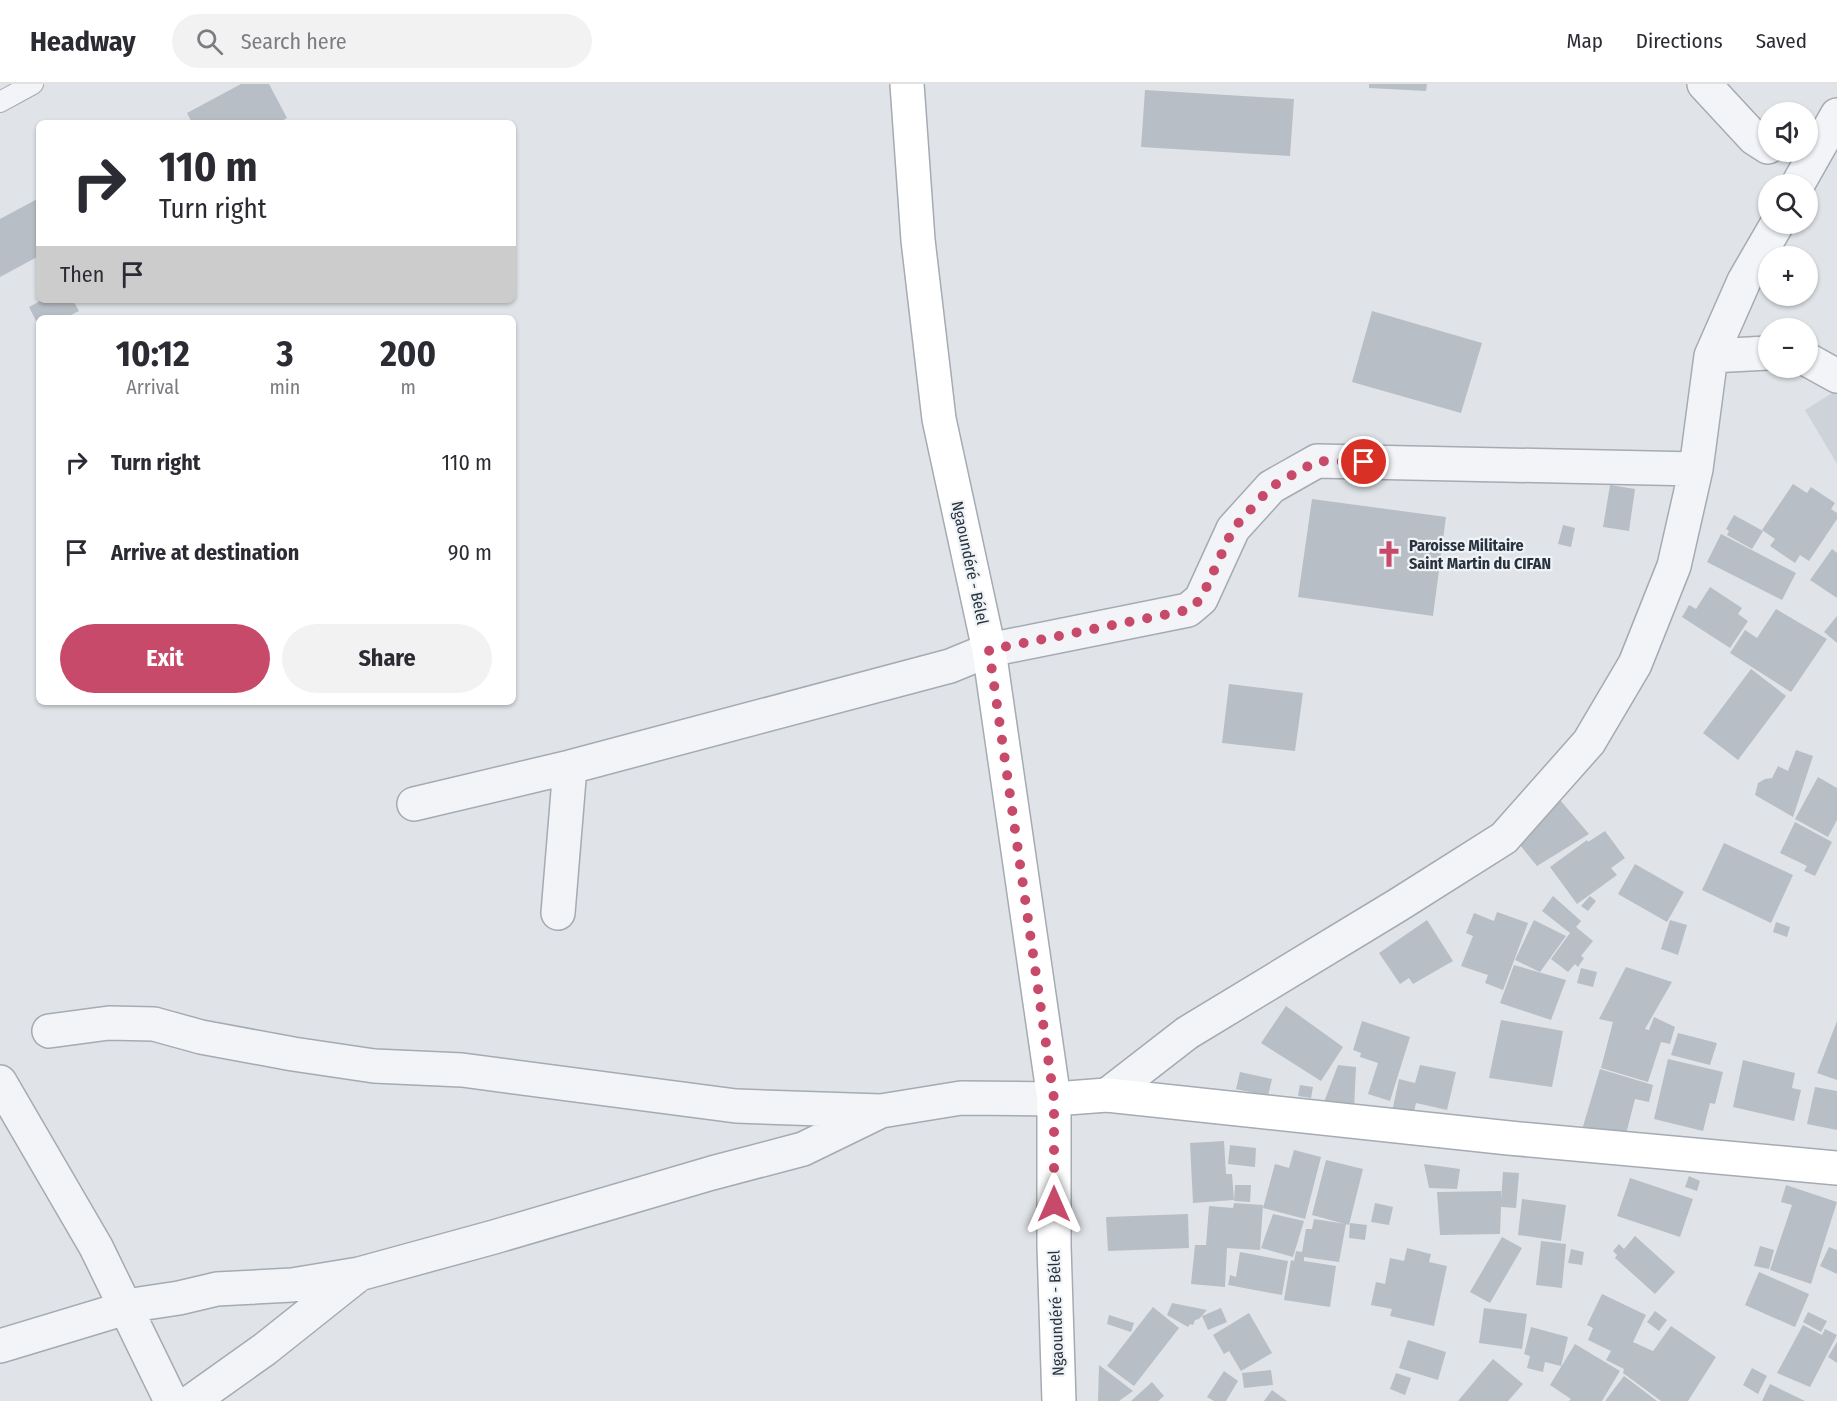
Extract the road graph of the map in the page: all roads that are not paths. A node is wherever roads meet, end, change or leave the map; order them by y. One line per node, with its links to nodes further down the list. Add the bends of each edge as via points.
1 (33, 84): 4 (lane)
2 (907, 84): 16 (main road, Ngaoundéré - Bélel, via 918,240 939,419)
3 (1704, 84): 6 (street)
4 (0, 102)
5 (1837, 115): 9 (street)
6 (1758, 141)
7 (1787, 162): 8 (street)
8 (1800, 174)
9 (1805, 174)
10 (1771, 234): 12 (street, via 1744,281)
11 (1758, 353): 12 (street)
12 (1711, 356): 15 (street)
13 (1818, 366): 14 (street)
14 (1837, 376)
15 (1696, 469): 16 (street, via 1317,461 1271,487 1233,529 1195,606); 22 (street, via 1674,566 1635,664 1589,742 1504,838 1187,1033)
16 (989, 650): 17 (street, via 950,666); 23 (main road, Ngaoundéré - Bélel)
17 (570, 767): 18 (street); 19 (street)
18 (414, 804)
19 (558, 913)
20 (49, 1031): 24 (street, via 109,1023 154,1024 201,1037 374,1066 462,1070 736,1106)
21 (0, 1082): 27 (street, via 96,1247)
22 (1107, 1095): 23 (main road); 25 (main road)
23 (1054, 1099): 24 (street, via 960,1098); 31 (main road, Ngaoundéré - Bélel, via 1053,1246)
24 (881, 1111): 26 (street, via 803,1149)
25 (1837, 1168)
26 (359, 1274): 27 (street, via 291,1285 217,1289); 30 (street)
27 (125, 1308): 28 (street); 29 (street)
28 (0, 1346)
29 (171, 1401)
30 (192, 1401)
31 (1059, 1401)

